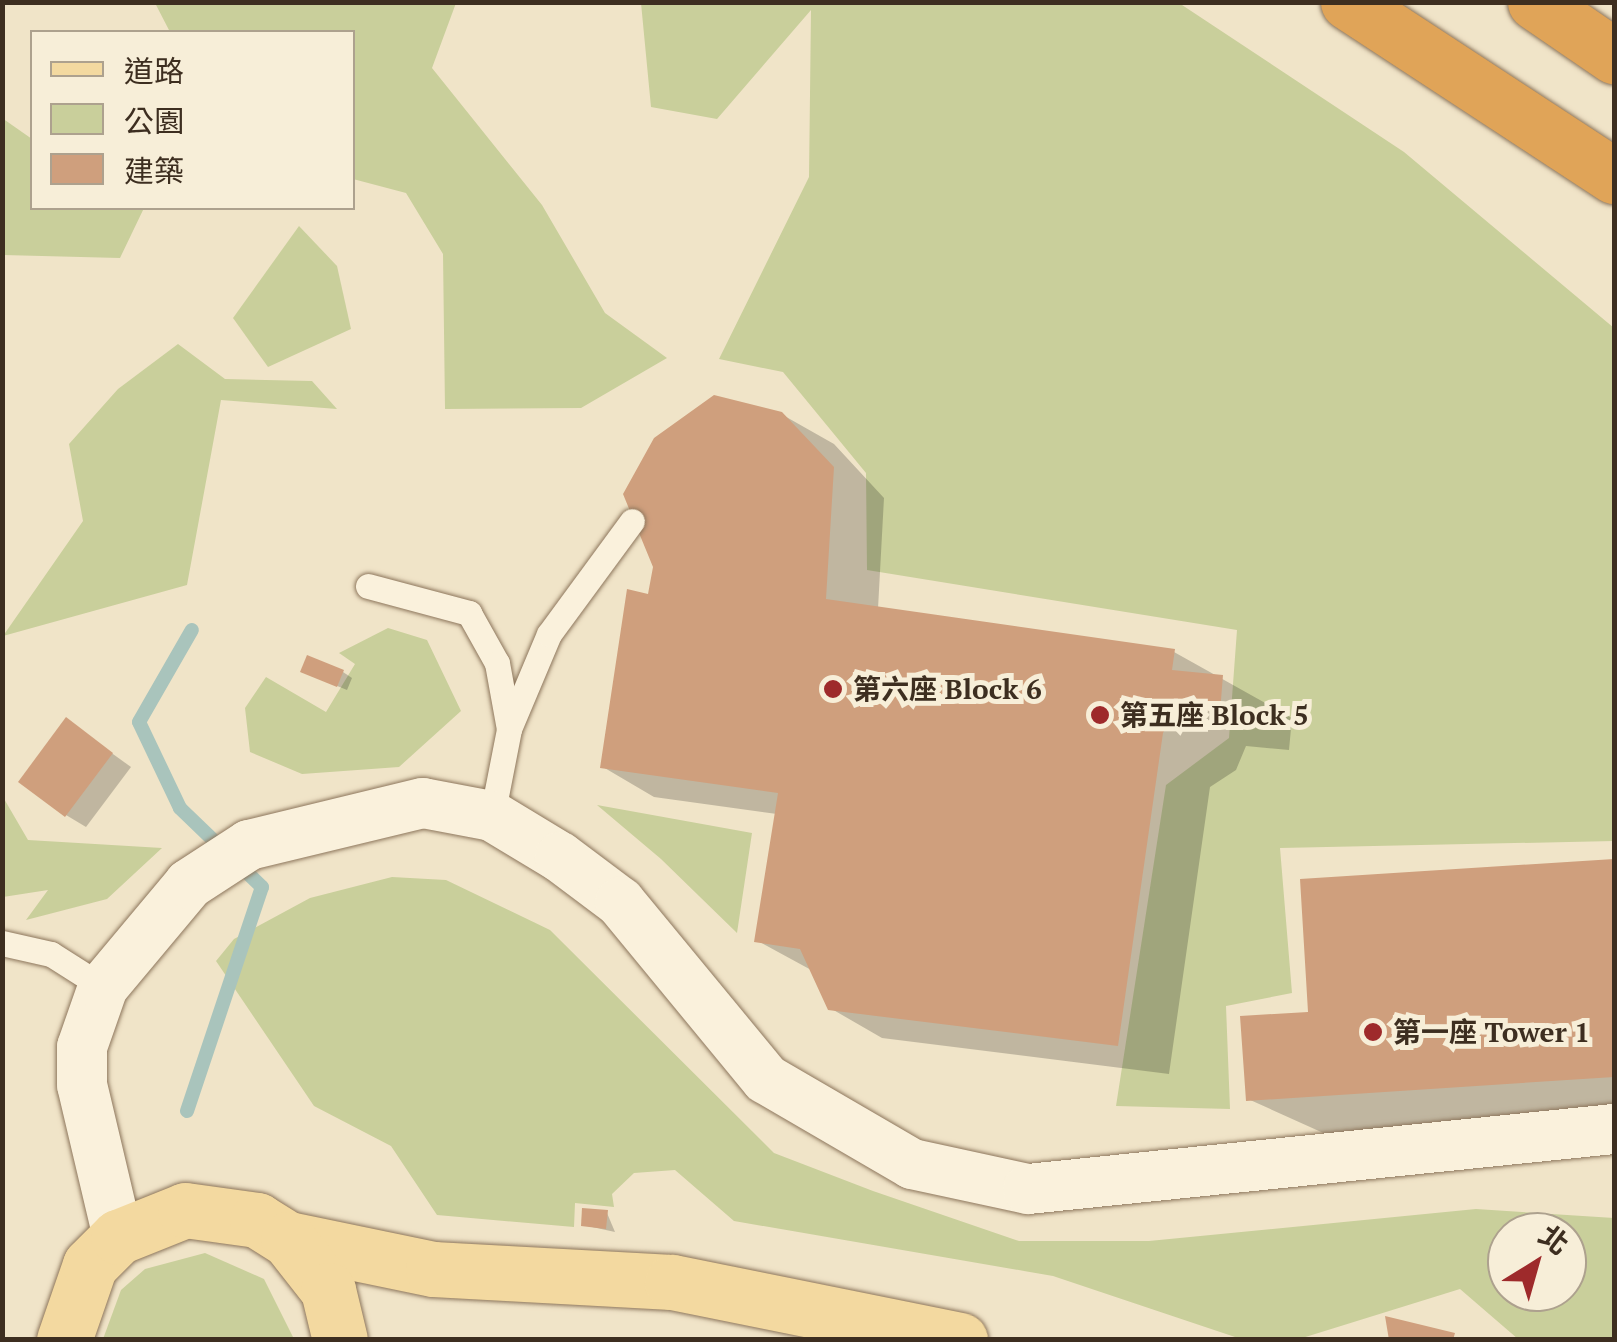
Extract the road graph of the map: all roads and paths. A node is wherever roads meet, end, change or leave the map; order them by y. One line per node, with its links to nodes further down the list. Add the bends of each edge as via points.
1 (1348, 2): 4 (highway)
2 (1535, 2): 3 (highway)
3 (1614, 56)
4 (1614, 176)
5 (632, 521): 7 (lane, via 549,634)
6 (368, 586): 7 (lane, via 469,613 497,664)
7 (509, 730): 8 (lane)
8 (492, 816): 10 (street, via 423,804 269,837 189,884); 11 (street, via 620,902 717,1027 817,1114 912,1164 1028,1189)
9 (2, 943): 10 (lane, via 51,954)
10 (103, 987): 12 (street, via 82,1046 82,1085)
11 (1614, 1129)
12 (118, 1237): 13 (main road, via 185,1210 256,1220); 14 (main road)
13 (288, 1239): 16 (main road, via 328,1290); 17 (main road, via 434,1268 672,1282)
14 (67, 1320): 15 (main road)
15 (24, 1340)
16 (340, 1340)
17 (960, 1340)

